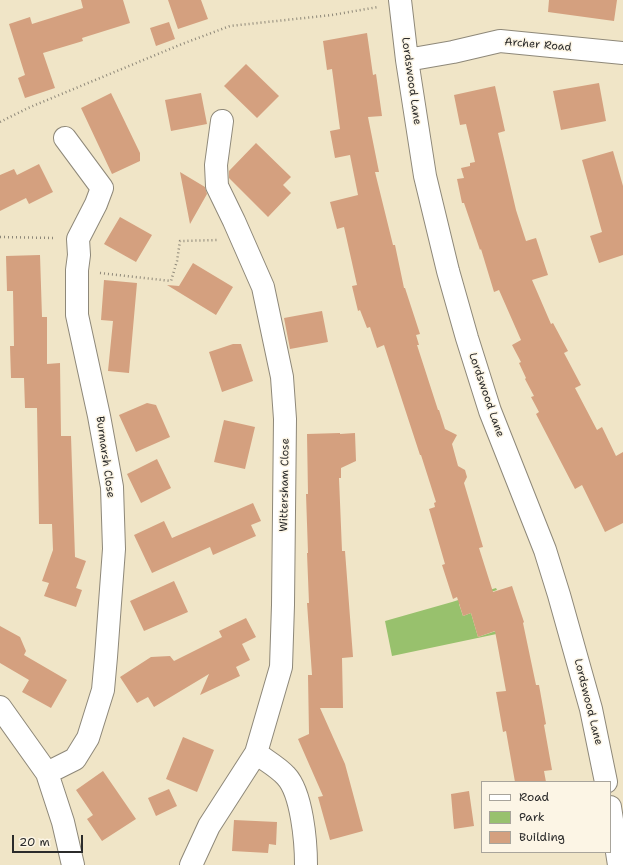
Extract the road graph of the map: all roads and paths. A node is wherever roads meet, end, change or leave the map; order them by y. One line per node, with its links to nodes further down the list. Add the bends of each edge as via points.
1 (400, 2): 3 (street, Lordswood Lane); 5 (path, via 332,15 230,26)
2 (623, 53): 3 (street, Archer Road, via 500,41)
3 (407, 60): 14 (street, Lordswood Lane, via 427,188 455,297 497,429 545,550 591,709)
4 (222, 121): 7 (street, Wittersham Close, via 216,165 217,186)
5 (0, 122)
6 (65, 138): 9 (street, Burmarsh Close, via 102,188)
7 (237, 229): 10 (path, via 226,240 180,241 171,281); 12 (street, Wittersham Close, via 263,287 282,377 285,419 281,667)
8 (0, 237): 9 (path)
9 (78, 239): 10 (street, Burmarsh Close)
10 (77, 270): 13 (street, Burmarsh Close, via 77,315 112,486 114,549 103,690 88,738 75,759)
11 (0, 707): 13 (street)
12 (256, 753): 17 (street, Wittersham Close, via 209,826); 18 (street, via 286,776 294,788 306,845)
13 (47, 773): 16 (street, via 63,822)
14 (606, 781)
15 (611, 813): 19 (street)
16 (73, 865)
17 (191, 865)
18 (306, 865)
19 (619, 865)

